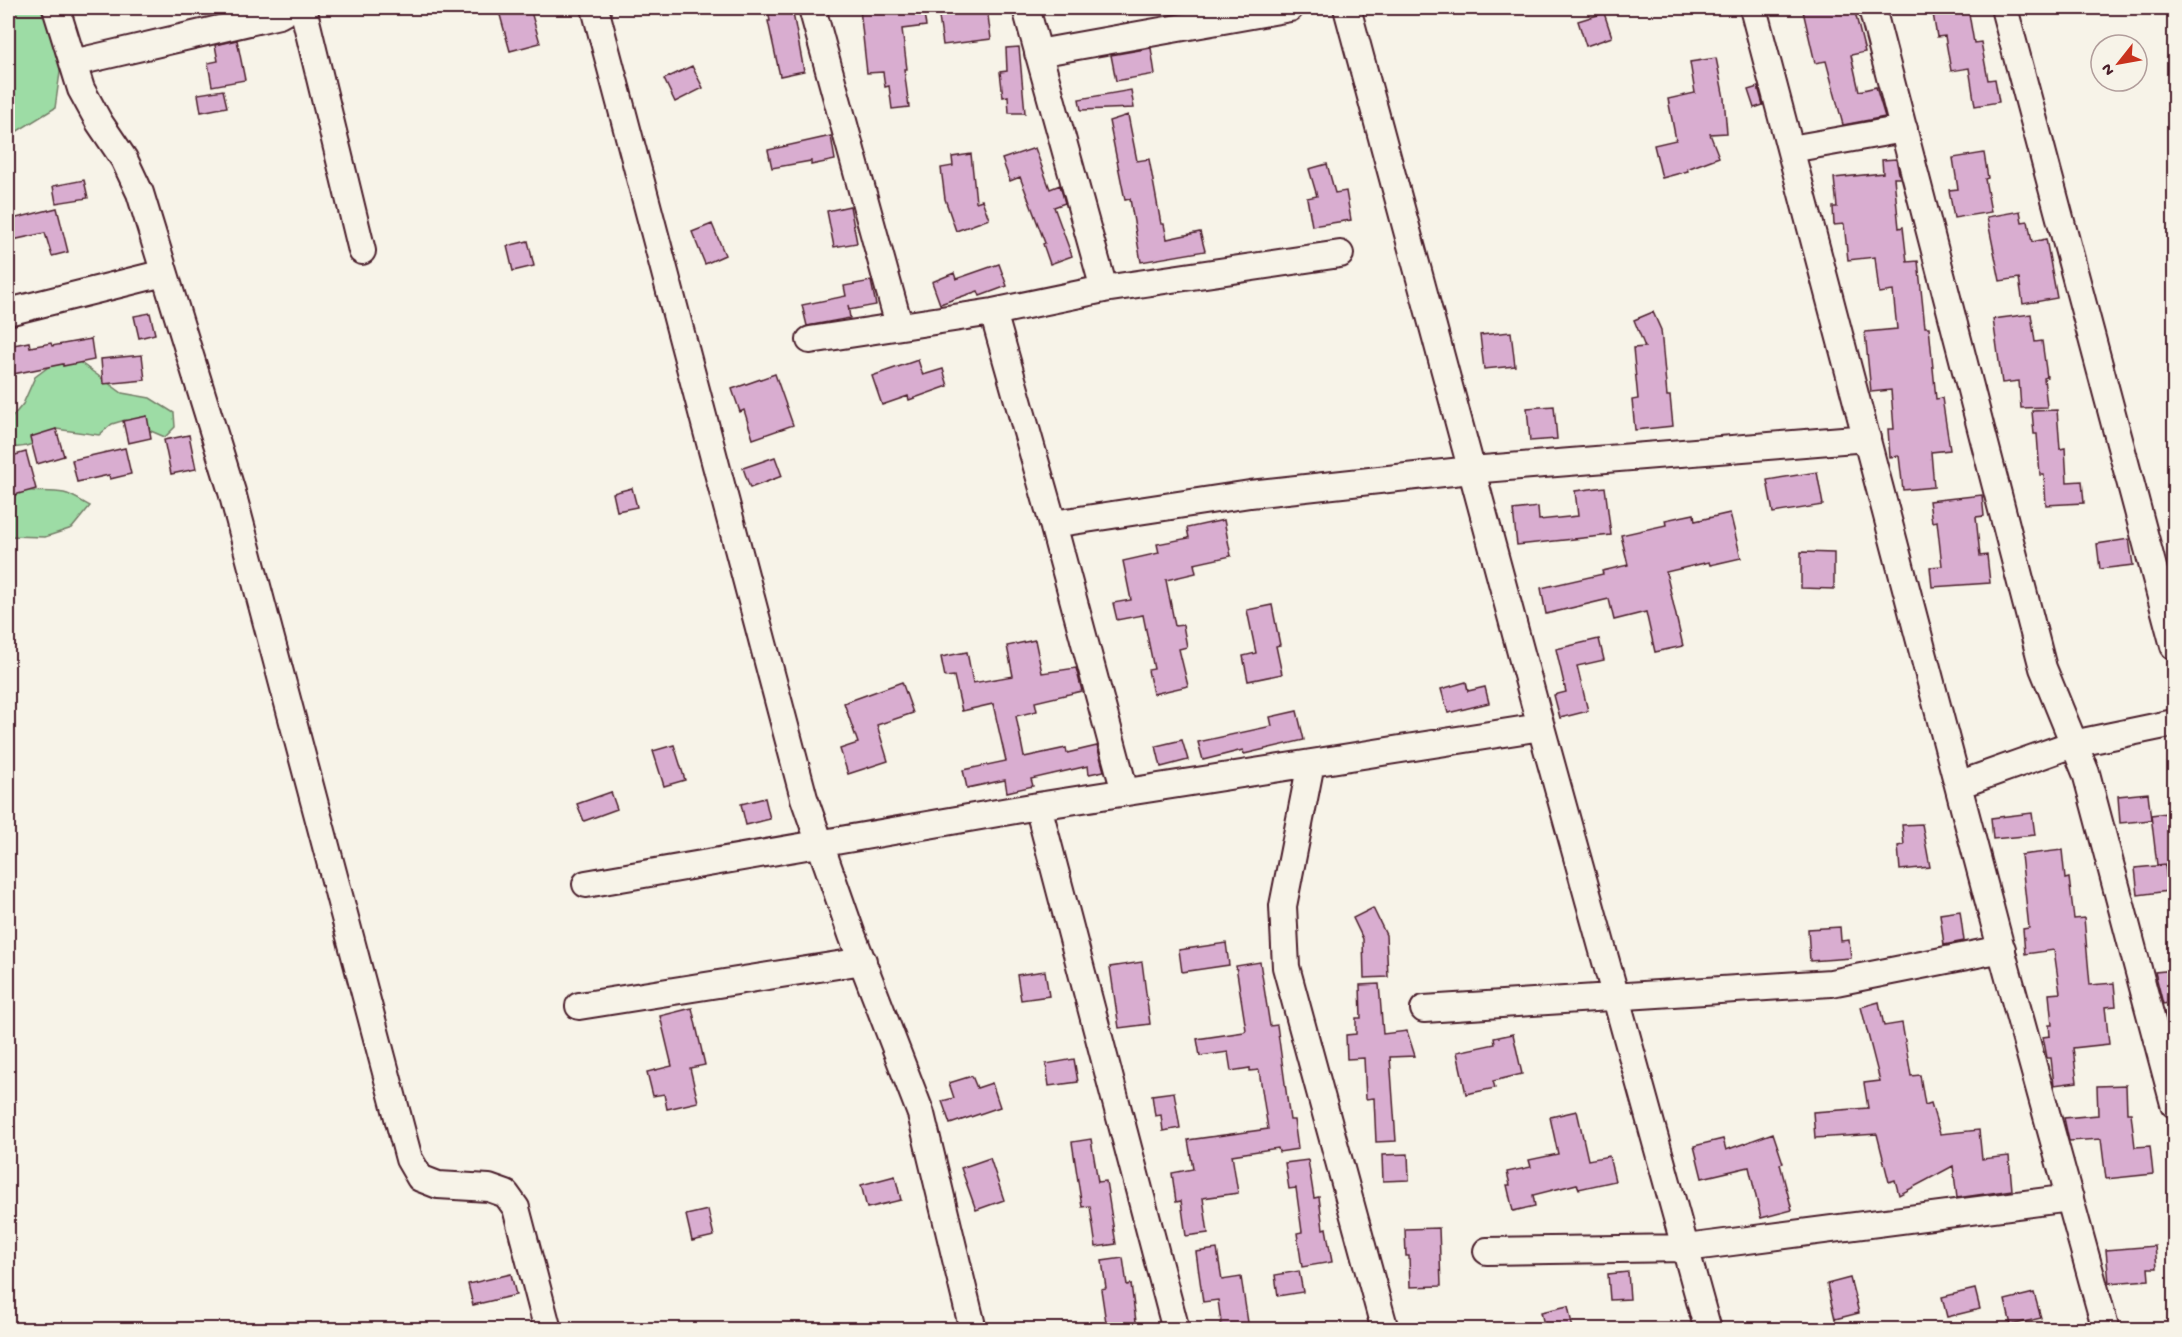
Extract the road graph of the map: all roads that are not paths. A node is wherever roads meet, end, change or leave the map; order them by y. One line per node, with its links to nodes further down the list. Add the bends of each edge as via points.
1 (56, 8): 13 (street)
2 (292, 8): 13 (street, via 279,15)
3 (303, 8): 16 (street)
4 (595, 8): 35 (street, via 804,798)
5 (812, 8): 22 (street)
6 (1026, 8): 12 (street)
7 (1290, 8): 12 (street)
8 (1347, 8): 25 (street)
9 (1753, 8): 15 (street)
10 (1872, 8): 14 (street)
11 (2004, 8): 27 (street)
12 (1038, 53): 19 (street)
13 (73, 63): 18 (street, via 81,89 140,193)
14 (1904, 129): 15 (street); 30 (street, via 2043,668)
15 (1791, 149): 24 (street)
16 (362, 250)
17 (1340, 254): 19 (street)
18 (164, 273): 20 (street); 46 (street, via 232,492 409,1159 420,1178 438,1185 489,1188 506,1194 516,1208)
19 (1104, 289): 21 (street)
20 (8, 312)
21 (993, 312): 22 (street); 26 (street)
22 (898, 325): 23 (street)
23 (810, 340)
24 (1867, 438): 25 (street); 32 (street)
25 (1471, 470): 26 (street, via 1251,494); 29 (street)
26 (1053, 524): 33 (street)
27 (2175, 646)
28 (2175, 723): 30 (street)
29 (1541, 727): 31 (street); 39 (street)
30 (2073, 744): 32 (street); 42 (street, via 2086,773)
31 (1311, 763): 33 (street); 49 (street, via 1283,906 1286,967)
32 (1958, 785): 37 (street)
33 (1125, 792): 34 (street)
34 (1038, 806): 35 (street); 48 (street)
35 (820, 843): 36 (street); 38 (street)
36 (586, 884)
37 (2002, 949): 39 (street, via 1831,983); 43 (street)
38 (862, 961): 40 (street); 47 (street, via 921,1114)
39 (1615, 997): 41 (street); 44 (street)
40 (579, 1006)
41 (1424, 1009)
42 (2175, 1104)
43 (2070, 1198): 44 (street); 51 (street)
44 (1686, 1248): 45 (street); 50 (street)
45 (1487, 1251)
46 (548, 1329)
47 (973, 1329)
48 (1176, 1329)
49 (1385, 1329)
50 (1708, 1329)
51 (2106, 1329)

